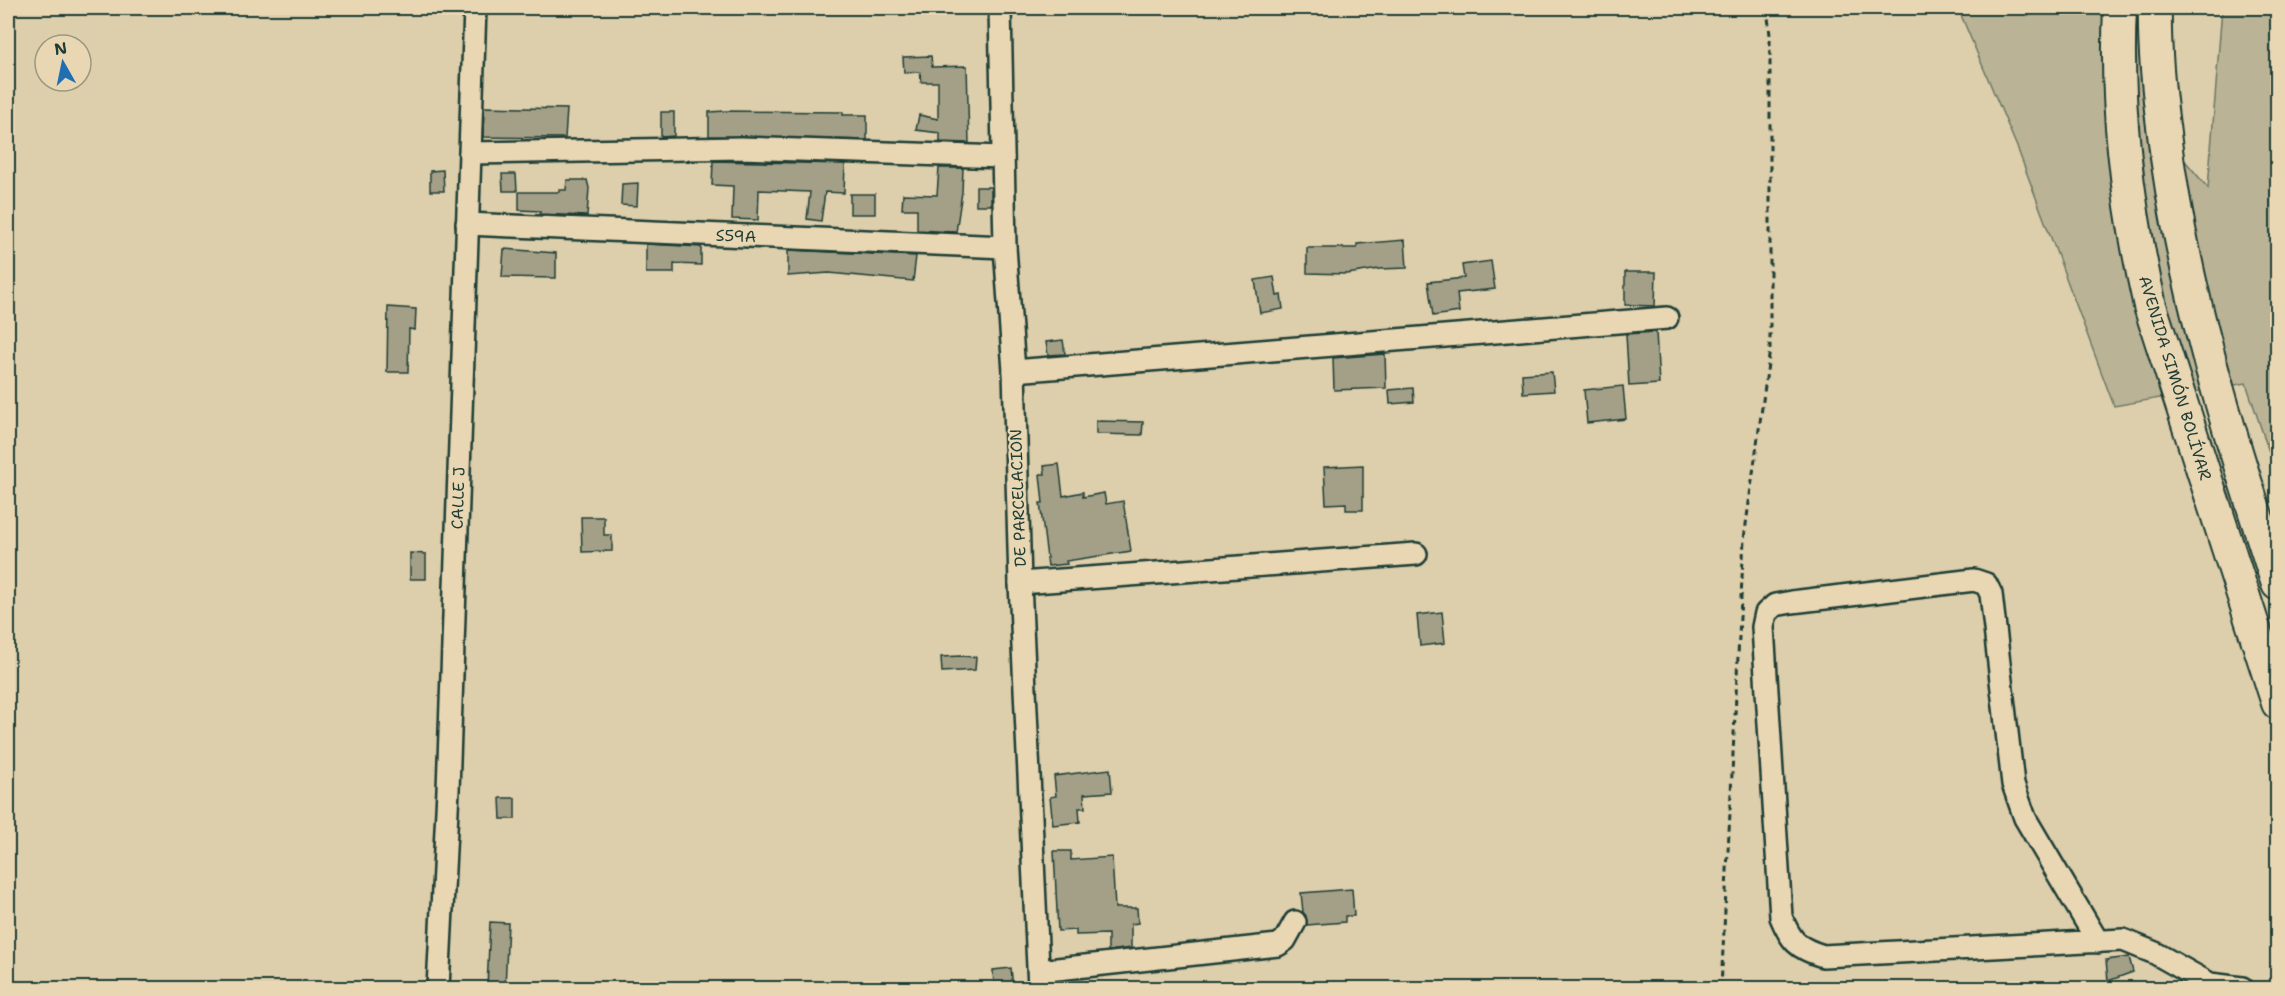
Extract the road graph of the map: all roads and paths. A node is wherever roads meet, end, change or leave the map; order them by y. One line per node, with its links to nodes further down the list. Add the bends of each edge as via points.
1 (475, 8): 6 (street, CALLE J)
2 (1000, 8): 7 (street, DE PARCELACION)
3 (1767, 8): 20 (path, via 1770,349 1744,539)
4 (2120, 8): 15 (highway, AVENIDA SIMÓN BOLÍVAR, via 2119,88 2137,249 2150,306)
5 (2155, 8): 14 (highway, via 2164,142 2183,257 2227,427)
6 (470, 153): 7 (street, via 741,148); 8 (street, CALLE J)
7 (1003, 157): 9 (street, DE PARCELACION)
8 (467, 224): 9 (street, S59A); 19 (street, CALLE J, via 449,778)
9 (1005, 247): 11 (street, DE PARCELACION)
10 (1667, 318): 11 (street)
11 (1014, 370): 13 (street, DE PARCELACION)
12 (1416, 554): 13 (street)
13 (1020, 583): 18 (street, DE PARCELACION)
14 (2277, 584)
15 (2277, 703)
16 (1295, 922): 18 (street, via 1278,945)
17 (2098, 942): 17 (street, via 1823,956 1805,951 1789,937 1781,916 1763,627 1766,613 1775,605 1792,602 1974,580 1986,584 1991,594 2013,784 2025,818); 21 (street, via 2123,940 2210,984)
18 (1039, 980)
19 (438, 988)
20 (1721, 988)
21 (2242, 988)

